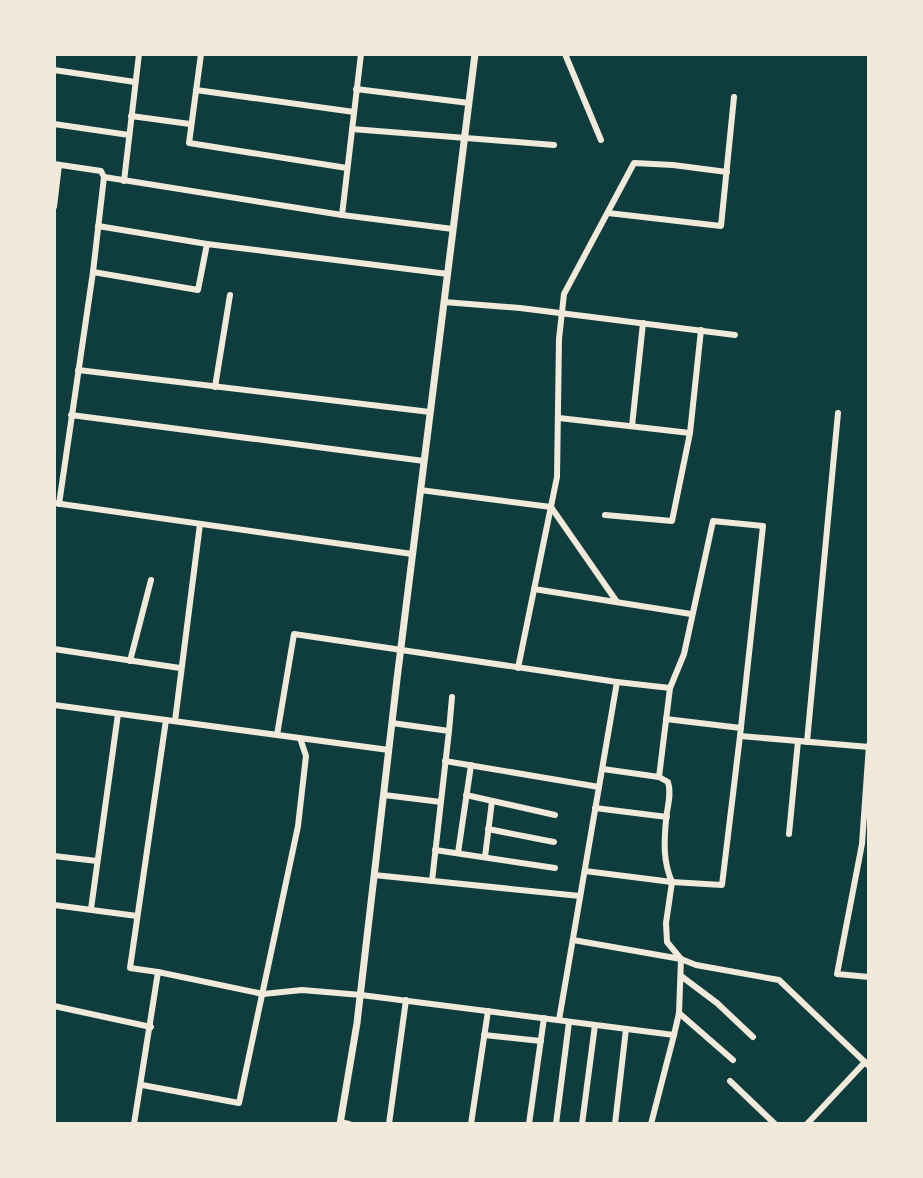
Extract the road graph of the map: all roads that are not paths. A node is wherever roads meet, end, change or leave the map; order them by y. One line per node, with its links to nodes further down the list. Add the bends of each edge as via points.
1 (139, 54): 7 (street)
2 (201, 54): 9 (street)
3 (361, 54): 8 (street)
4 (475, 54): 11 (street)
5 (565, 54): 19 (street)
6 (54, 70): 7 (street)
7 (135, 82): 13 (street)
8 (356, 89): 11 (street); 12 (street)
9 (196, 90): 12 (street); 15 (street)
10 (734, 97): 23 (street)
11 (469, 103): 18 (street)
12 (354, 112): 16 (street)
13 (131, 116): 15 (street); 17 (street)
14 (54, 124): 17 (street)
15 (190, 124): 22 (street, via 190,144)
16 (352, 129): 18 (street); 22 (street)
17 (129, 135): 25 (street)
18 (464, 138): 20 (street); 30 (street)
19 (601, 140)
20 (554, 145)
21 (57, 164): 24 (street, via 101,171); 26 (street)
22 (347, 168): 28 (street)
23 (727, 172): 27 (street, via 634,163); 27 (street, via 721,226)
24 (104, 177): 25 (street); 29 (street)
25 (124, 181): 28 (street)
26 (54, 207)
27 (608, 213): 36 (street, via 564,294)
28 (342, 215): 30 (street)
29 (98, 226): 31 (street); 32 (street)
30 (453, 229): 33 (street)
31 (207, 244): 32 (street, via 198,290); 33 (street)
32 (93, 272): 40 (street)
33 (448, 274): 35 (street)
34 (230, 295): 41 (street)
35 (444, 302): 36 (street); 42 (street)
36 (562, 314): 37 (street); 45 (street)
37 (643, 323): 38 (street); 46 (street)
38 (701, 330): 39 (street); 47 (street)
39 (735, 335)
40 (78, 370): 41 (street); 44 (street)
41 (215, 387): 42 (street)
42 (430, 412): 48 (street)
43 (838, 413): 78 (street)
44 (71, 415): 48 (street); 50 (street)
45 (559, 418): 46 (street); 51 (street)
46 (632, 426): 47 (street)
47 (690, 433): 52 (street, via 672,521)
48 (424, 461): 49 (street)
49 (420, 490): 51 (street); 54 (street)
50 (56, 504): 53 (street)
51 (551, 507): 56 (street); 57 (street)
52 (605, 515)
53 (200, 524): 54 (street); 62 (street)
54 (412, 554): 60 (street)
55 (151, 580): 61 (street)
56 (534, 589): 57 (street); 63 (street)
57 (617, 602): 58 (street)
58 (691, 614): 65 (street, via 684,654); 74 (street, via 713,521 763,526)
59 (54, 649): 61 (street)
60 (400, 649): 63 (street); 72 (street); 75 (street, via 294,634)
61 (130, 661): 62 (street)
62 (180, 668): 71 (street)
63 (518, 668): 64 (street)
64 (617, 682): 65 (street); 83 (street)
65 (670, 688): 69 (street)
66 (452, 697): 73 (street)
67 (54, 705): 68 (street)
68 (118, 714): 70 (street); 100 (street)
69 (666, 719): 74 (street); 84 (street)
70 (166, 720): 71 (street); 109 (street)
71 (175, 721): 75 (street)
72 (392, 723): 73 (street); 80 (street)
73 (449, 731): 81 (street)
74 (741, 732): 77 (street); 105 (street, via 722,885)
75 (277, 735): 76 (street)
76 (300, 738): 80 (street); 115 (street, via 306,756 298,826)
77 (798, 741): 78 (street); 94 (street)
78 (807, 742): 79 (street)
79 (869, 746): 114 (street, via 862,844 837,974)
80 (389, 750): 86 (street)
81 (445, 761): 82 (street); 89 (street)
82 (471, 765): 85 (street); 87 (street)
83 (603, 769): 84 (street); 85 (street)
84 (659, 777): 92 (street, via 670,785)
85 (599, 787): 90 (street)
86 (384, 795): 89 (street); 103 (street)
87 (466, 795): 88 (street); 97 (street)
88 (492, 801): 91 (street); 93 (street)
89 (441, 802): 96 (street)
90 (595, 808): 92 (street); 102 (street)
91 (555, 815)
92 (667, 817): 105 (street, via 665,866)
93 (488, 829): 95 (street); 99 (street)
94 (789, 834)
95 (554, 842)
96 (435, 850): 97 (street); 104 (street)
97 (458, 853): 99 (street)
98 (54, 856): 100 (street)
99 (485, 857): 101 (street)
100 (97, 861): 108 (street)
101 (555, 868)
102 (585, 871): 105 (street); 106 (street)
103 (374, 875): 104 (street); 116 (street)
104 (432, 881): 106 (street)
105 (672, 882): 111 (street, via 667,942)
106 (580, 896): 110 (street)
107 (54, 905): 108 (street)
108 (91, 909): 109 (street)
109 (137, 916): 112 (street, via 130,968)
110 (573, 940): 111 (street); 122 (street)
111 (681, 959): 113 (street); 132 (street, via 779,980)
112 (158, 972): 115 (street); 125 (street)
113 (681, 976): 120 (street); 129 (street)
114 (869, 977)
115 (263, 994): 116 (street, via 302,990); 134 (street, via 239,1103)
116 (361, 995): 117 (street); 135 (street)
117 (406, 1000): 119 (street); 138 (street)
118 (54, 1006): 125 (street)
119 (488, 1011): 121 (street); 127 (street)
120 (679, 1013): 128 (street); 131 (street)
121 (544, 1018): 122 (street); 130 (street)
122 (559, 1020): 123 (street)
123 (569, 1022): 124 (street); 141 (street)
124 (595, 1025): 126 (street); 142 (street)
125 (151, 1027): 134 (street)
126 (626, 1029): 128 (street); 143 (street)
127 (484, 1035): 130 (street); 139 (street)
128 (674, 1035): 144 (street)
129 (753, 1037)
130 (541, 1041): 140 (street)
131 (733, 1060)
132 (867, 1064): 146 (street)
133 (730, 1081): 145 (street)
134 (142, 1085): 136 (street)
135 (340, 1123): 137 (street)
136 (134, 1124)
137 (349, 1124)
138 (389, 1124)
139 (471, 1124)
140 (529, 1124)
141 (556, 1124)
142 (582, 1124)
143 (615, 1124)
144 (651, 1124)
145 (775, 1124)
146 (807, 1124)

